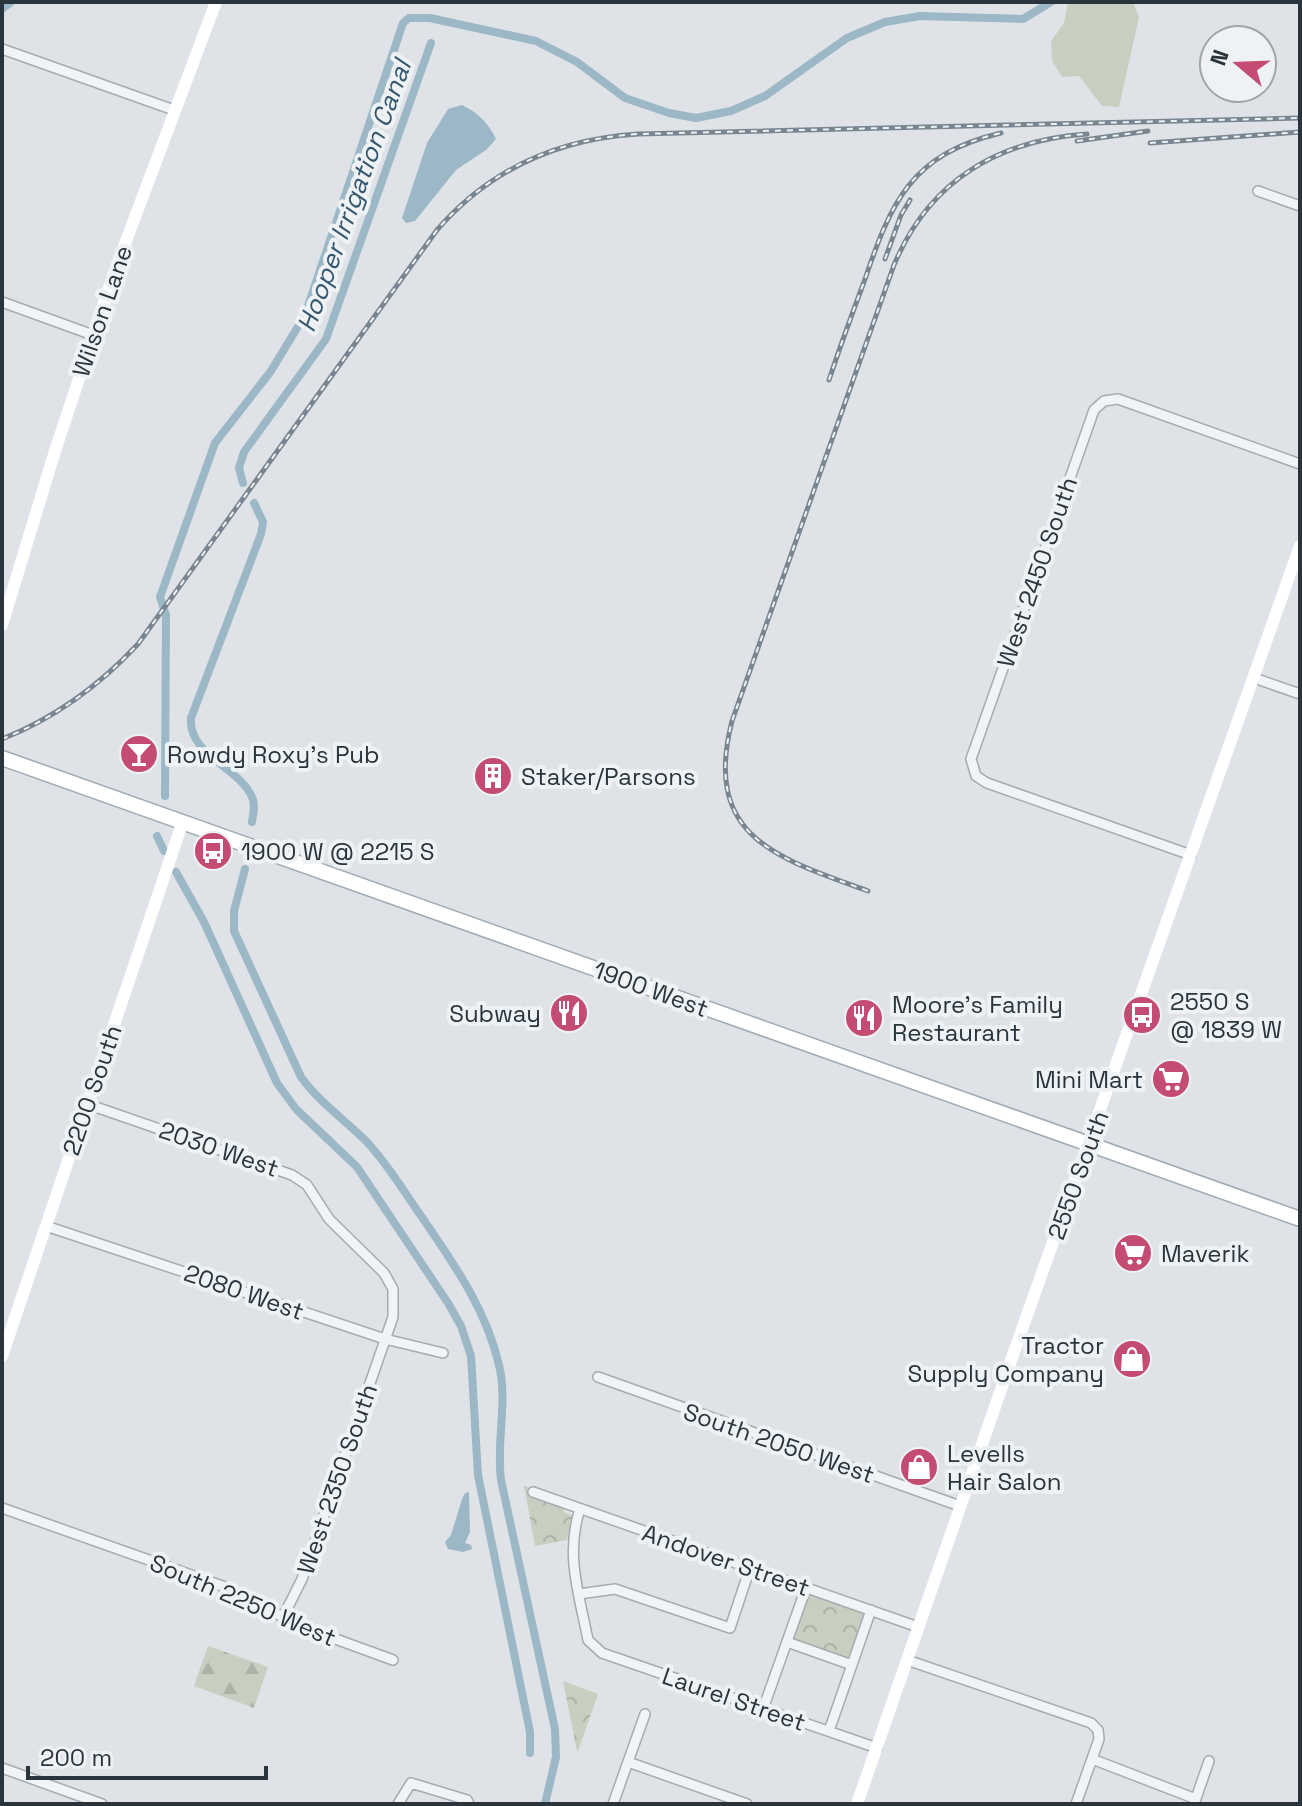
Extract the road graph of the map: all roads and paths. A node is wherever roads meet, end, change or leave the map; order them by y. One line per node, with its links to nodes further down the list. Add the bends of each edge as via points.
1 (216, 2): 3 (main road, Wilson Lane)
2 (2, 49): 3 (street)
3 (174, 110): 7 (main road, Wilson Lane)
4 (1258, 191): 5 (street)
5 (1300, 206)
6 (2, 302): 7 (street)
7 (93, 335): 10 (main road, Wilson Lane)
8 (1300, 464): 15 (street, West 2450 South, via 1118,399 1104,401 1094,410 971,759 976,776 987,783)
9 (1300, 546): 11 (main road, 2550 South)
10 (2, 625)
11 (1254, 678): 12 (street); 15 (main road, 2550 South)
12 (1300, 694)
13 (2, 758): 14 (main road, 1900 West)
14 (182, 824): 16 (main road, 2200 South); 17 (main road, 1900 West)
15 (1191, 855): 17 (main road, 2550 South)
16 (87, 1104): 19 (main road, 2200 South); 20 (street, 2030 West, via 270,1165 307,1185 329,1219 384,1273 393,1289 393,1317)
17 (1089, 1145): 18 (main road, 1900 West); 25 (main road, 2550 South)
18 (1300, 1219)
19 (46, 1226): 20 (street, 2080 West); 22 (main road, 2200 South)
20 (385, 1339): 21 (street, 2080 West); 32 (street, West 2350 South, via 302,1579)
21 (443, 1353)
22 (2, 1356)
23 (598, 1377): 25 (street, South 2050 West)
24 (533, 1492): 27 (street, Andover Street)
25 (960, 1506): 33 (main road, 2550 South)
26 (2, 1508): 32 (street, South 2250 West, via 225,1587)
27 (580, 1509): 28 (street, Andover Street); 30 (street, via 572,1542)
28 (750, 1568): 29 (street, Andover Street); 30 (street, via 730,1628 615,1589)
29 (806, 1588): 31 (street, Andover Street); 34 (street)
30 (579, 1594): 38 (street, Laurel Street, via 588,1640 602,1653)
31 (871, 1610): 33 (street, Andover Street); 37 (street)
32 (283, 1617): 35 (street, South 2250 West)
33 (918, 1627): 36 (main road, 2550 South)
34 (787, 1642): 37 (street); 38 (street)
35 (393, 1660)
36 (907, 1660): 41 (main road, 2550 South); 42 (street, via 1091,1723 1099,1739)
37 (852, 1665): 40 (street)
38 (763, 1709): 40 (street, Laurel Street)
39 (645, 1714): 44 (street)
40 (829, 1731): 41 (street, Laurel Street)
41 (877, 1748): 52 (main road, 2550 South)
42 (1092, 1759): 46 (street); 53 (street)
43 (1209, 1761): 46 (street)
44 (628, 1762): 50 (street); 51 (street)
45 (2, 1768): 48 (street)
46 (1195, 1801)
47 (468, 1802): 49 (street, via 411,1783)
48 (102, 1804)
49 (398, 1804)
50 (613, 1804)
51 (747, 1804)
52 (857, 1804)
53 (1076, 1804)

